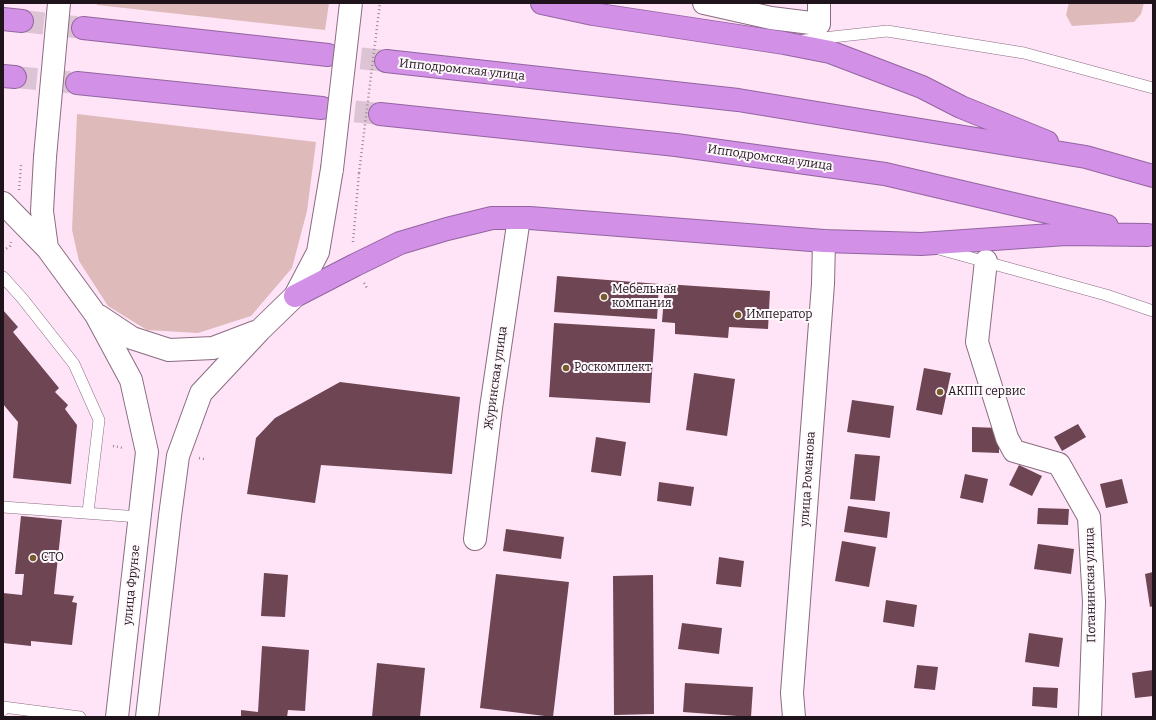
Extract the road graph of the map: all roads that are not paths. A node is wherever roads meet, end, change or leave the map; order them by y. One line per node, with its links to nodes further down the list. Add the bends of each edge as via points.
1 (59, 3): 21 (main road, bridge, via 42,211)
2 (351, 3): 24 (main road, bridge, via 332,170 318,252)
3 (542, 3): 7 (highway, via 593,14)
4 (704, 3): 5 (main road, via 771,18)
5 (819, 13)
6 (83, 28): 8 (highway)
7 (784, 43): 11 (lane, via 887,31 1024,53); 14 (highway, via 830,52 922,87 961,107)
8 (328, 55)
9 (386, 61): 14 (highway, Ипподромская улица, via 738,100)
10 (76, 83): 12 (highway)
11 (1153, 88)
12 (322, 108)
13 (380, 114): 18 (highway, Ипподромская улица, via 676,145 885,174)
14 (1086, 157): 15 (highway, Ипподромская улица)
15 (1148, 174)
16 (3, 203): 21 (main road)
17 (519, 218): 19 (highway); 24 (highway, via 492,218 400,243); 31 (main road, Журинская улица)
18 (1150, 236): 20 (highway, via 1066,234)
19 (824, 241): 20 (highway); 36 (main road, улица Романова, via 823,284 792,693)
20 (921, 244): 22 (lane)
21 (47, 248): 26 (main road)
22 (986, 261): 25 (lane); 37 (main road, Потанинская улица, via 977,342 1007,438 1014,451 1059,464 1089,517 1094,602)
23 (3, 276): 29 (lane, via 74,364 99,420)
24 (295, 296): 27 (main road)
25 (1153, 311)
26 (96, 315): 27 (main road, via 132,338 169,350 214,348); 30 (main road, улица Фрунзе, via 131,380 147,452)
27 (260, 330): 35 (main road, via 201,393 178,456)
28 (3, 507): 29 (lane)
29 (88, 512): 30 (lane)
30 (139, 517): 34 (main road, улица Фрунзе)
31 (475, 539)
32 (3, 710): 33 (lane, via 3,707)
33 (80, 717)
34 (117, 717)
35 (147, 717)
36 (794, 717)
37 (1090, 717)

